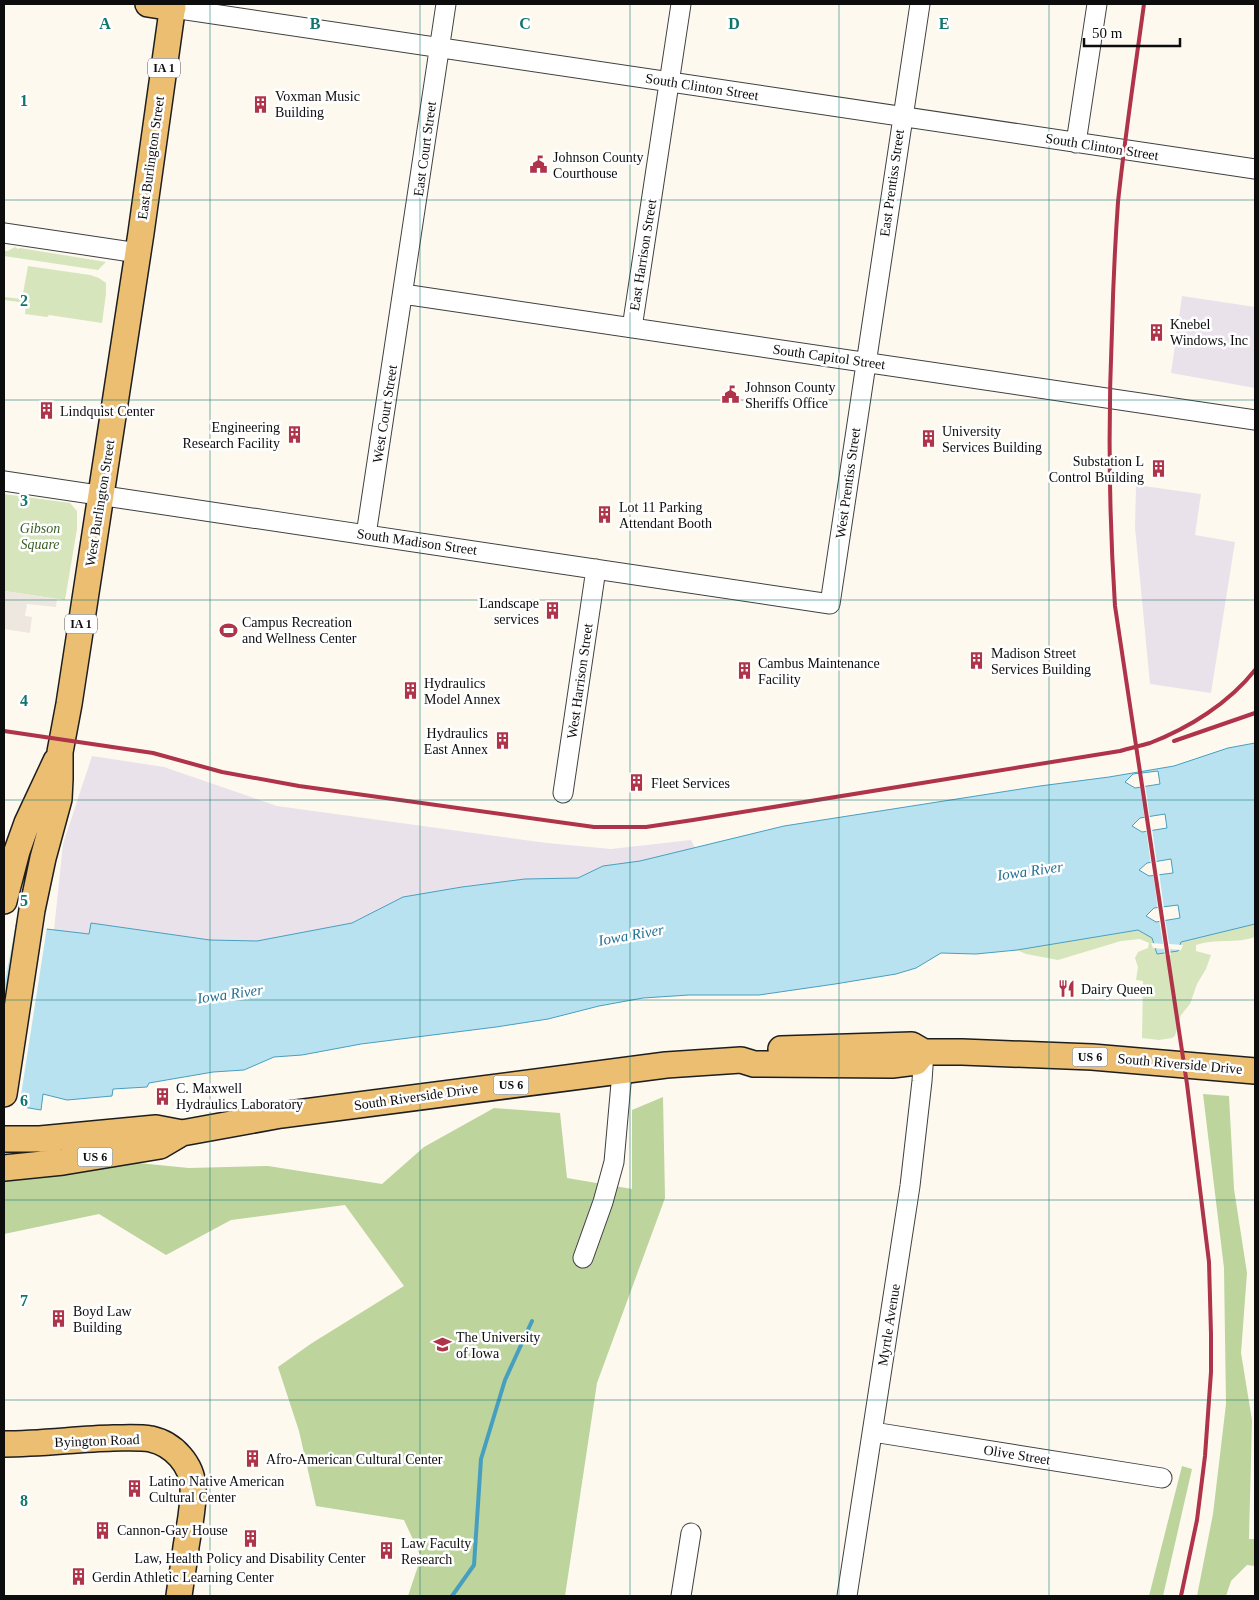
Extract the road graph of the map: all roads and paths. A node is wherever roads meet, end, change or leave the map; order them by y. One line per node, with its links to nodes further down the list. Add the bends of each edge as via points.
1 (148, 4): 6 (main road, South Clinton Street)
2 (446, 4): 7 (street, East Court Street)
3 (681, 4): 8 (street, East Harrison Street)
4 (920, 4): 9 (street, East Prentiss Street)
5 (1097, 4): 10 (street)
6 (173, 6): 7 (street, South Clinton Street); 13 (main road, East Burlington Street / IA 1)
7 (440, 48): 8 (street, South Clinton Street); 14 (street, East Court Street)
8 (669, 82): 9 (street, South Clinton Street); 15 (street, East Harrison Street)
9 (902, 117): 10 (street, South Clinton Street); 16 (street, East Prentiss Street)
10 (1076, 143): 11 (street, South Clinton Street)
11 (1255, 170)
12 (4, 233): 13 (street)
13 (138, 253): 19 (main road, West Burlington Street / IA 1)
14 (403, 294): 15 (street, South Capitol Street); 20 (street, West Court Street)
15 (632, 328): 16 (street, South Capitol Street)
16 (866, 362): 17 (street, South Capitol Street); 22 (street, West Prentiss Street)
17 (1255, 420)
18 (4, 481): 19 (street, South Madison Street)
19 (101, 495): 20 (street, South Madison Street); 23 (main road, West Burlington Street / IA 1)
20 (366, 535): 21 (street, South Madison Street)
21 (596, 569): 22 (street, South Madison Street); 24 (street, West Harrison Street)
22 (830, 604)
23 (60, 752): 25 (main road, West Burlington Street / IA 1, via 16,851); 29 (main road, West Burlington Street / IA 1, via 59,799 42,858 32,910)
24 (563, 793)
25 (4, 901)
26 (924, 1052): 27 (main road, South Riverside Drive / US 6, via 1092,1057); 28 (main road, South Riverside Drive / US 6, via 916,1062 892,1065 754,1064 741,1060 666,1065); 34 (street, Myrtle Avenue, via 910,1186)
27 (1255, 1071)
28 (622, 1072): 30 (main road, South Riverside Drive / US 6, via 281,1115); 33 (street, via 614,1162)
29 (4, 1094)
30 (182, 1133): 31 (main road, South Riverside Drive / US 6, via 156,1128 40,1139); 32 (main road, South Riverside Drive / US 6, via 160,1146)
31 (4, 1139)
32 (4, 1168)
33 (583, 1258)
34 (873, 1432): 36 (street, Olive Street); 40 (street, Myrtle Avenue)
35 (4, 1444): 38 (main road, Byington Road, via 94,1438 152,1439 171,1448 184,1460 192,1477 193,1499)
36 (1162, 1478)
37 (691, 1533): 39 (street)
38 (179, 1596)
39 (681, 1596)
40 (847, 1596)

